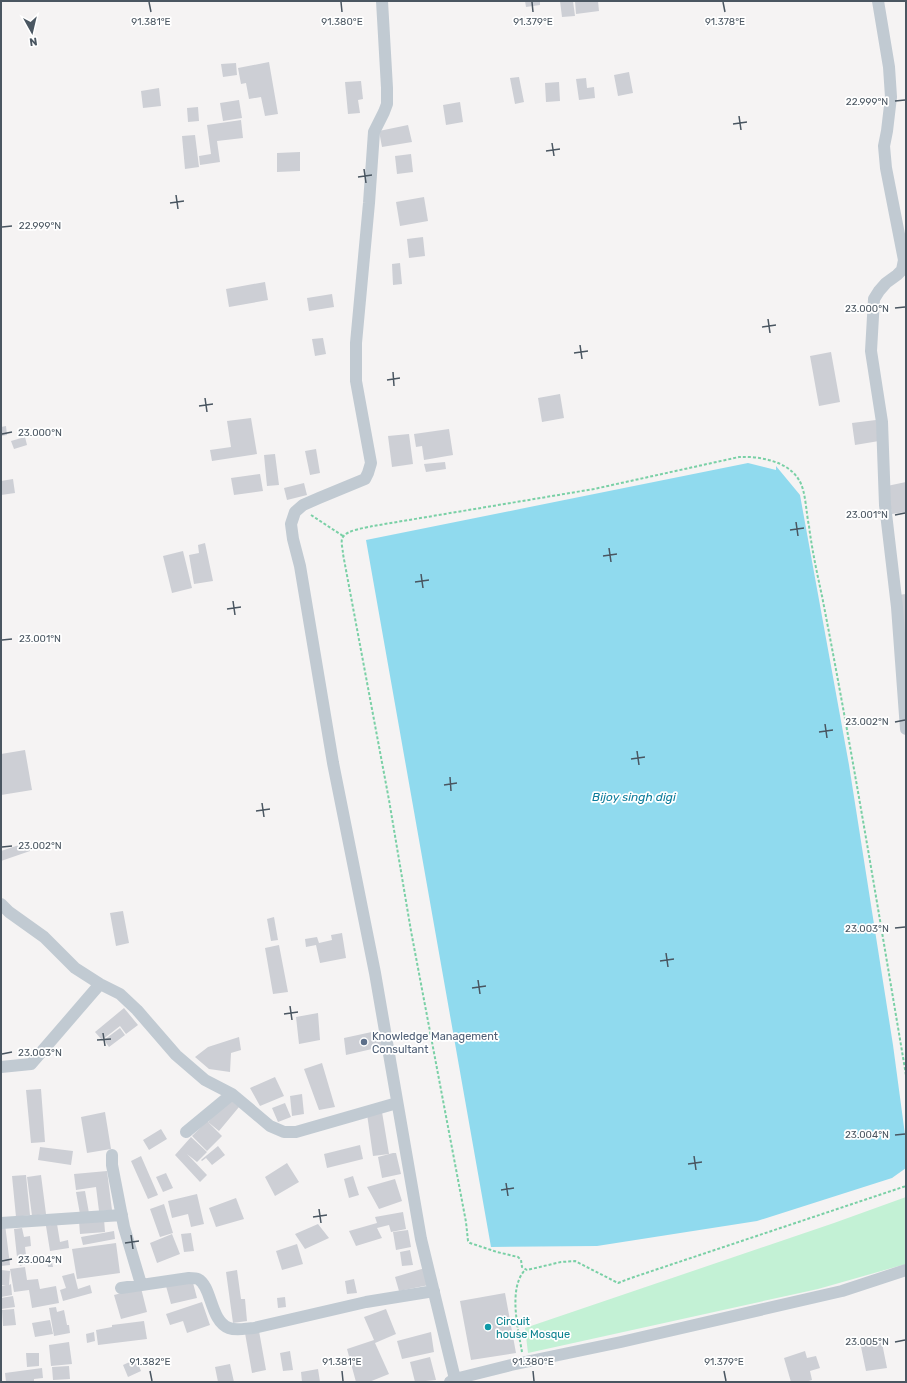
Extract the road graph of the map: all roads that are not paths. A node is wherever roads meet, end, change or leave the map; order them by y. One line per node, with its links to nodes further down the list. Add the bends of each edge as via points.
1 (382, 1): 9 (street, via 387,104 374,132 356,343 356,381 371,463 365,479 301,508 295,512 291,524 332,763)
2 (878, 1): 3 (street, via 889,67 891,97 884,146 886,168 904,260 902,270 886,283 874,299 871,351 882,422 885,505 897,607)
3 (905, 714): 4 (street)
4 (906, 729)
5 (1, 904): 6 (street, via 44,937 75,968)
6 (100, 984): 7 (street, via 30,1064); 8 (street, via 120,994 191,1069 205,1080)
7 (1, 1067)
8 (232, 1094): 9 (street, via 270,1126 284,1132 296,1132); 10 (street)
9 (397, 1103): 17 (street, via 421,1239)
10 (186, 1132)
11 (112, 1155): 12 (street)
12 (122, 1215): 13 (street); 15 (street)
13 (1, 1223)
14 (906, 1270): 18 (street, via 842,1291 524,1362)
15 (141, 1284): 16 (street); 17 (street, via 198,1278 203,1283 217,1316 230,1328 238,1329 254,1328 366,1302)
16 (120, 1288)
17 (434, 1291): 18 (street)
18 (453, 1381)

